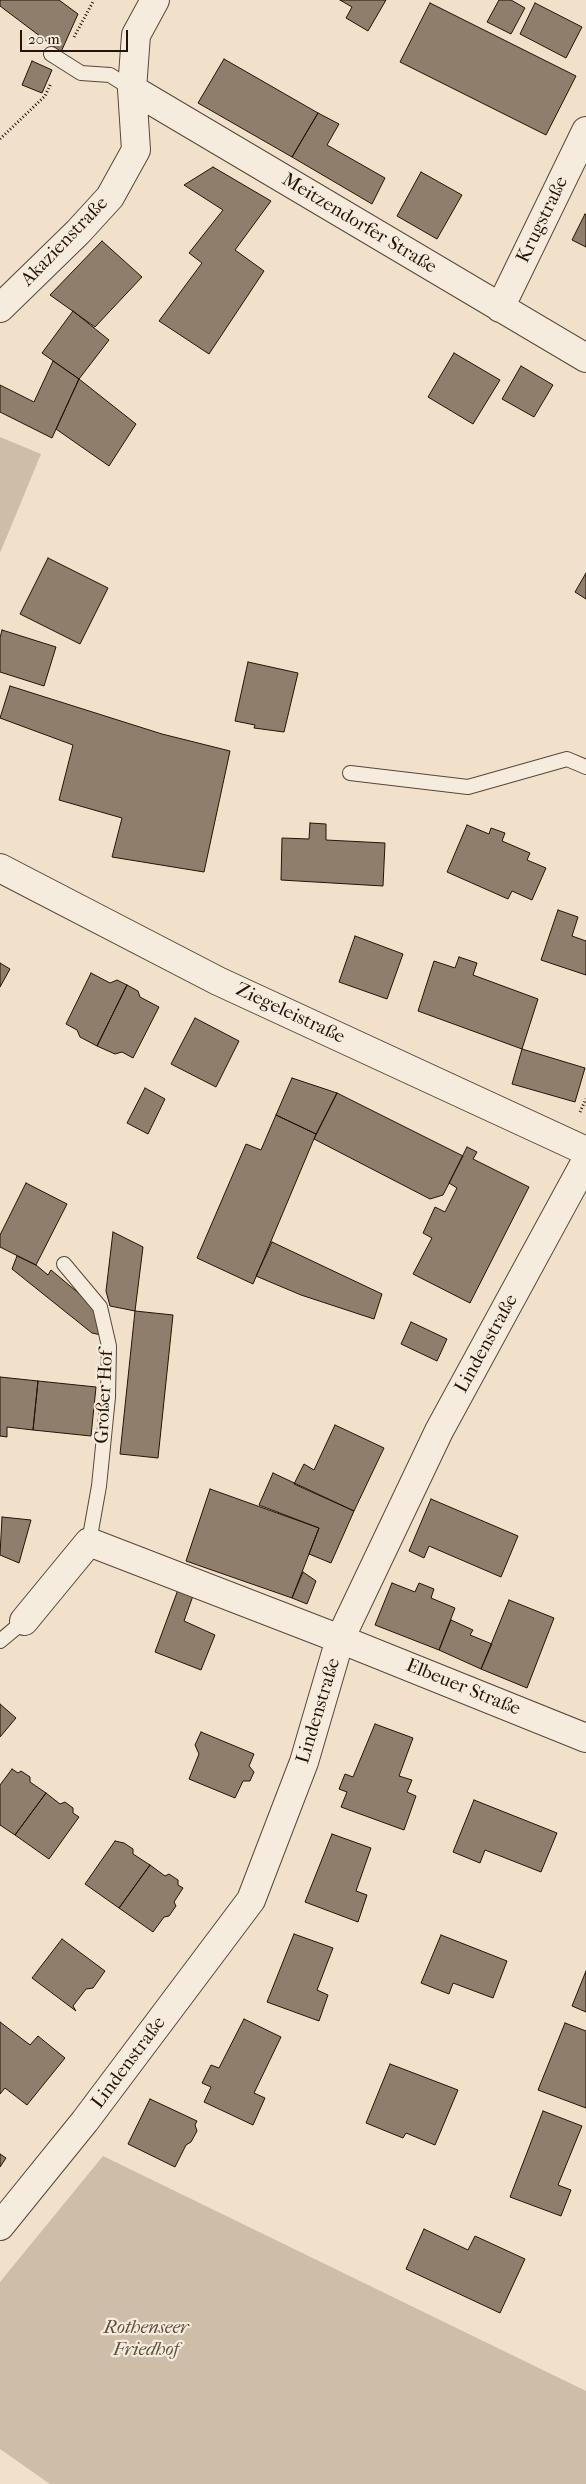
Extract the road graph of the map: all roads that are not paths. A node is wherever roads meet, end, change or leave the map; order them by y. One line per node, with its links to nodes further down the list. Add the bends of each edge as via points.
1 (155, 0): 3 (street, Akazienstraße, via 136,34)
2 (51, 54): 3 (lane, via 81,73 110,75)
3 (132, 89): 5 (street, Akazienstraße, via 136,150 110,197); 6 (street, Meitzendorfer Straße)
4 (586, 131): 6 (street, Krugstraße)
5 (0, 308)
6 (500, 308): 7 (street, Meitzendorfer Straße)
7 (586, 358)
8 (586, 767): 9 (lane, via 567,759 468,787)
9 (350, 772)
10 (0, 868): 11 (street, Ziegeleistraße, via 218,981)
11 (586, 1150)
12 (586, 1161): 16 (street, Lindenstraße, via 439,1431)
13 (64, 1264): 14 (lane, Großer Hof, via 100,1306 109,1346 108,1397 99,1486)
14 (89, 1542): 15 (street, Großer Hof); 16 (street)
15 (24, 1621): 17 (lane, Großer Hof)
16 (340, 1639): 18 (street, Elbeuer Straße); 19 (street, Lindenstraße, via 304,1762 251,1900 85,2121)
17 (0, 1641)
18 (586, 1738)
19 (0, 2226)

